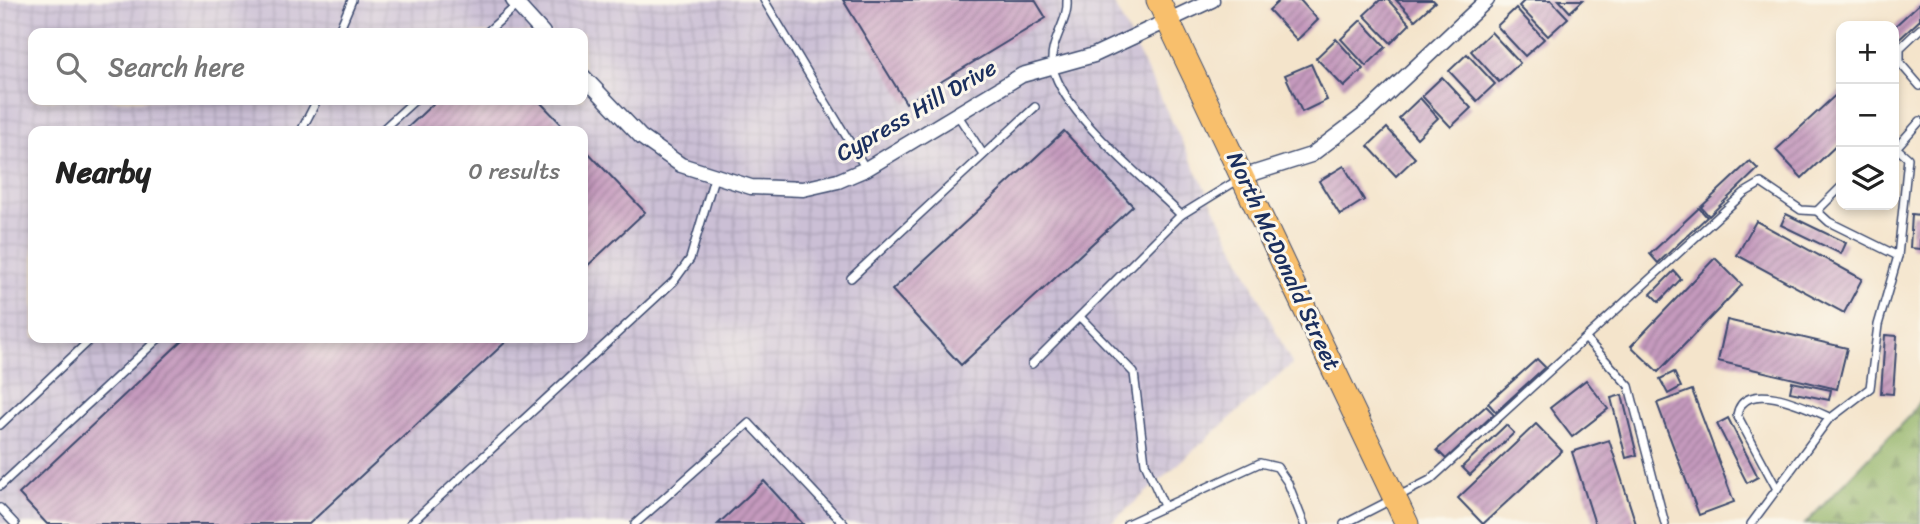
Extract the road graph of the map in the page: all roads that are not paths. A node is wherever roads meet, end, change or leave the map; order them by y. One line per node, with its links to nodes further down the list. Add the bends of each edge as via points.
1 (352, 0): 8 (lane)
2 (764, 0): 25 (lane)
3 (1067, 0): 12 (lane)
4 (1212, 0): 7 (street, Cypress Hill Drive)
5 (1487, 0): 26 (street, via 1369,111 1311,155)
6 (515, 2): 9 (lane); 10 (street)
7 (1163, 10): 12 (street, Cypress Hill Drive, via 1094,55); 26 (main road, North McDonald Street)
8 (340, 28)
9 (491, 28)
10 (538, 28)
11 (1920, 29): 14 (lane, via 1899,48 1900,63)
12 (1053, 67): 18 (street, Cypress Hill Drive, via 1022,75); 30 (lane, via 1076,111)
13 (588, 81): 27 (street, Cypress Hill Drive, via 641,137 681,165)
14 (1920, 86)
15 (314, 105): 20 (lane)
16 (410, 105): 21 (lane)
17 (1035, 107): 24 (lane)
18 (956, 113): 24 (lane); 25 (street, Cypress Hill Drive)
19 (1920, 121): 22 (lane)
20 (304, 126)
21 (386, 126)
22 (1899, 143)
23 (1899, 150): 31 (lane, via 1908,158)
24 (984, 155): 32 (lane)
25 (866, 169): 27 (street, Cypress Hill Drive, via 838,181 786,190)
26 (1245, 176): 30 (lane); 42 (main road, North McDonald Street)
27 (714, 178): 46 (lane, via 690,259 674,281)
28 (1836, 192): 29 (lane)
29 (1817, 211): 31 (lane, via 1829,222); 34 (lane, via 1801,209 1761,183)
30 (1181, 215): 33 (lane)
31 (1898, 256): 38 (lane, via 1878,326 1870,388)
32 (850, 278)
33 (1081, 318): 37 (lane); 43 (lane, via 1134,373 1145,463)
34 (1586, 339): 42 (lane, via 1430,480); 53 (lane, via 1629,386)
35 (87, 343): 39 (lane)
36 (154, 343): 40 (lane)
37 (1032, 364)
38 (1831, 418): 41 (lane); 41 (lane, via 1804,405 1761,395 1745,399 1737,415)
39 (0, 425)
40 (0, 486)
41 (1777, 489): 54 (lane)
42 (1394, 499): 51 (lane); 52 (main road, North McDonald Street)
43 (1164, 506): 49 (lane); 50 (lane, via 1261,463 1277,467)
44 (0, 508): 45 (lane)
45 (15, 524)
46 (410, 524)
47 (635, 524): 48 (lane, via 749,423)
48 (844, 524)
49 (1127, 524)
50 (1304, 524)
51 (1343, 524)
52 (1407, 524)
53 (1665, 524)
54 (1751, 524)

